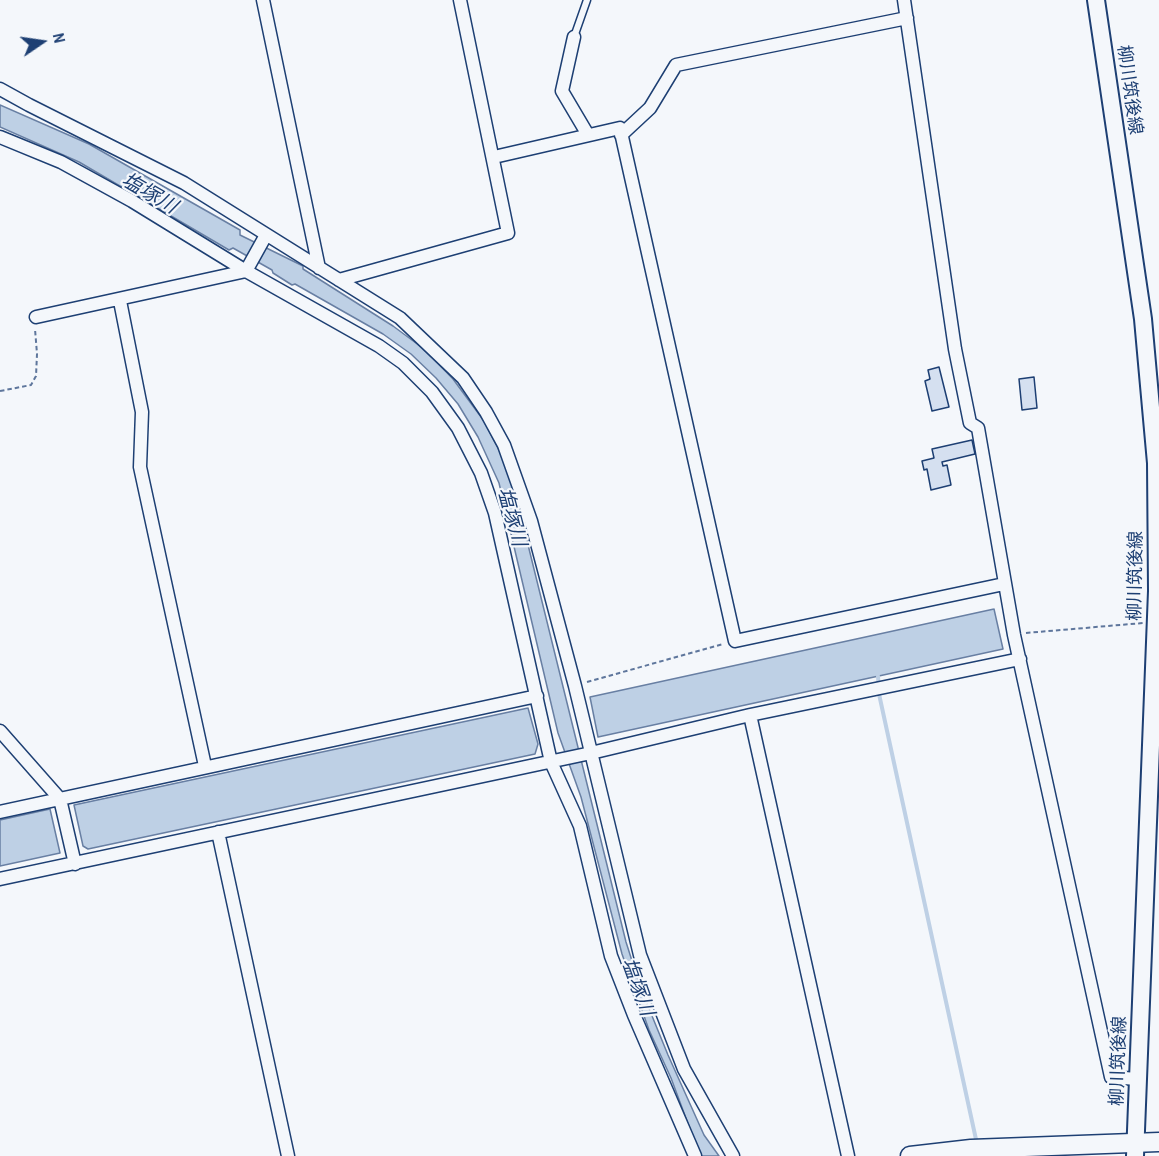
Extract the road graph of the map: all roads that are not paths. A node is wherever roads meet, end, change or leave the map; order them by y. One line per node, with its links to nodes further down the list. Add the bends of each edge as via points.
1 (263, 0): 15 (street)
2 (460, 0): 12 (street)
3 (587, 0): 7 (lane)
4 (904, 0): 6 (street)
5 (1096, 0): 32 (main road, 柳川筑後線, via 1143,319 1156,463 1155,621)
6 (907, 18): 10 (street, via 676,65 650,108); 19 (street, via 955,349 970,423 978,428)
7 (574, 37): 9 (street, via 562,91)
8 (0, 88): 13 (street, via 184,183)
9 (588, 135): 10 (street, via 620,128); 12 (street)
10 (621, 135): 19 (street, via 735,641)
11 (0, 136): 14 (street, via 61,162)
12 (494, 157): 16 (street, via 508,233)
13 (266, 235): 14 (street); 15 (street)
14 (248, 268): 17 (street); 21 (street, via 403,363 432,392 458,428 481,473 495,513)
15 (319, 268): 16 (street)
16 (339, 279): 24 (street, via 400,318 463,378 504,445 531,521)
17 (120, 301): 18 (street); 26 (street, via 141,412 140,467)
18 (36, 317)
19 (1004, 584): 20 (street)
20 (1020, 659): 22 (street); 32 (street, via 1111,1077)
21 (537, 696): 25 (street); 26 (street)
22 (750, 715): 24 (street); 38 (street)
23 (0, 730): 27 (street)
24 (591, 753): 25 (street); 37 (street, via 640,955 684,1069)
25 (551, 762): 29 (street); 36 (street, via 580,826 611,956)
26 (206, 766): 27 (street)
27 (60, 799): 28 (street); 30 (street)
28 (0, 812)
29 (218, 832): 30 (street); 35 (street)
30 (75, 864): 31 (street)
31 (0, 879)
32 (1137, 1079): 34 (main road, 柳川筑後線)
33 (1159, 1142): 34 (main road)
34 (1136, 1149): 39 (main road, via 971,1149)
35 (288, 1156)
36 (695, 1156)
37 (733, 1156)
38 (848, 1156)
39 (910, 1156)

